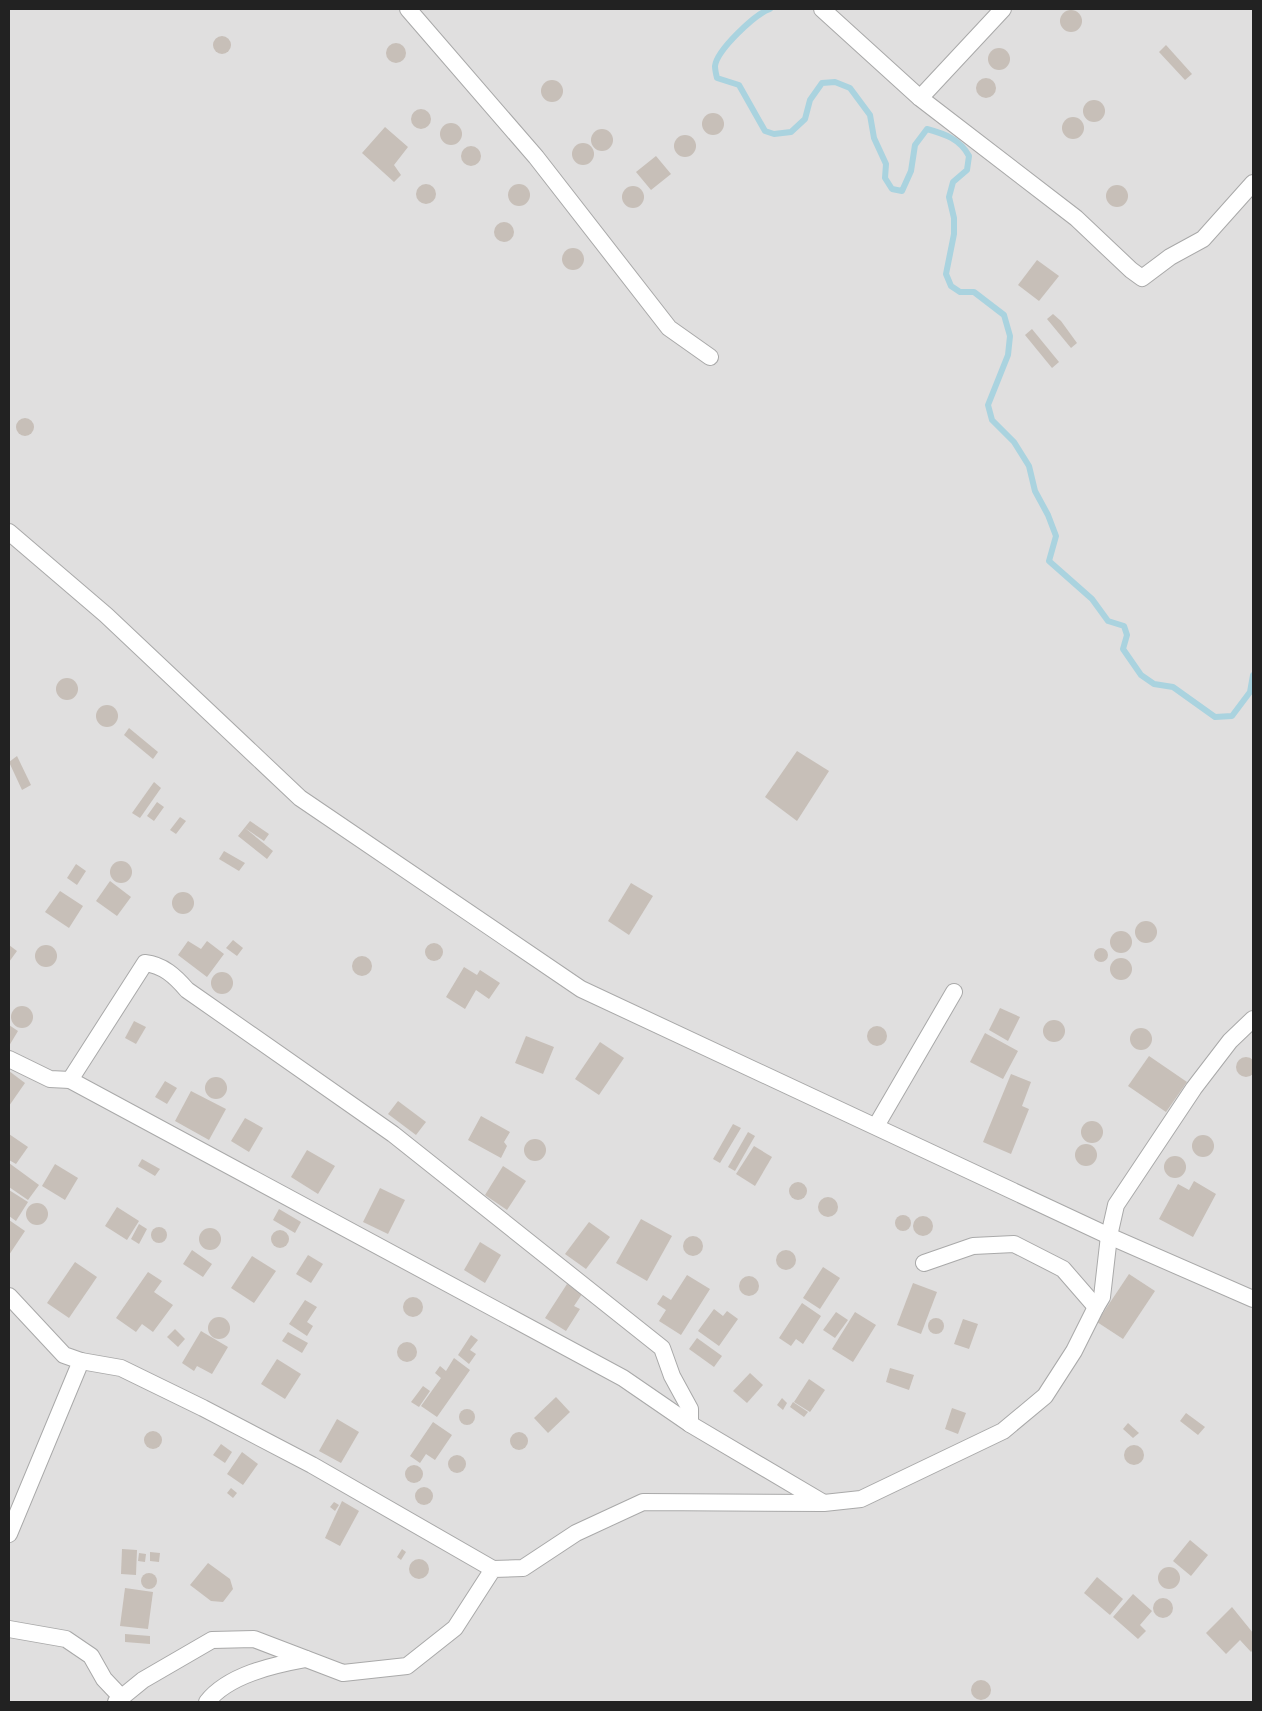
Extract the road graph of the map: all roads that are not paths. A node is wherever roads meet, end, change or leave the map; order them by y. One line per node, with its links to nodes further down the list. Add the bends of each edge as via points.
1 (408, 9): 6 (street, via 536,157 669,328)
2 (822, 9): 4 (street)
3 (1003, 9): 4 (street)
4 (920, 98): 5 (street, via 1076,218 1142,278 1203,239)
5 (1253, 183)
6 (710, 357)
7 (9, 532): 12 (street, via 106,615 300,798 581,989)
8 (954, 992): 12 (street)
9 (1253, 1020): 13 (street, via 1230,1041 1194,1088 1116,1205)
10 (9, 1059): 11 (street, via 50,1079)
11 (70, 1080): 19 (street, via 624,1378); 19 (street, via 145,963 155,964 174,976 187,990 393,1134 662,1348 672,1376 690,1409)
12 (876, 1126): 13 (street)
13 (1109, 1236): 16 (street); 17 (street, via 1102,1297)
14 (924, 1263): 17 (street, via 973,1246 1014,1244 1063,1270)
15 (9, 1296): 18 (street, via 64,1355)
16 (1253, 1298)
17 (1096, 1307): 20 (street, via 1074,1351 1045,1396 1003,1431 860,1499)
18 (81, 1361): 21 (street); 22 (street, via 121,1368 203,1408 312,1465)
19 (690, 1424): 20 (street)
20 (824, 1503): 22 (street, via 642,1502 576,1533 523,1568)
21 (9, 1534)
22 (493, 1569): 24 (street, via 455,1628 407,1666)
23 (9, 1629): 25 (street, via 66,1639 91,1656)
24 (344, 1673): 25 (street, via 254,1639 212,1640 143,1680); 26 (street, via 306,1659 298,1660 229,1683)
25 (119, 1700)
26 (207, 1702)

